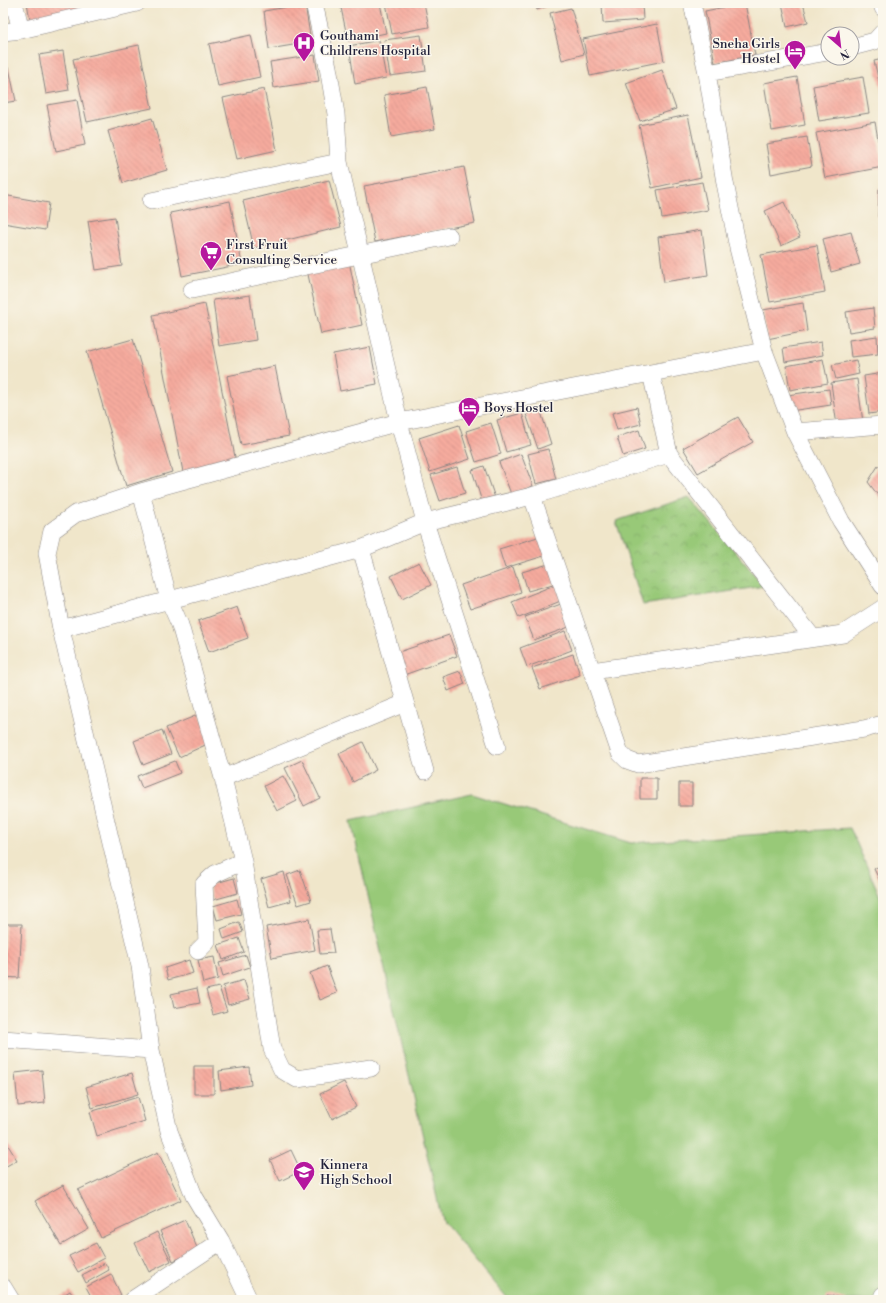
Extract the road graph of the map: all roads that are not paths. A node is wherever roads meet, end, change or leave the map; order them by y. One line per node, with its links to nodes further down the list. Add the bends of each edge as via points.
1 (14, 3): 7 (street)
2 (137, 3): 7 (street)
3 (314, 3): 13 (street, via 336,114)
4 (692, 3): 12 (street)
5 (882, 3): 6 (street)
6 (883, 8)
7 (20, 30): 8 (street)
8 (3, 32)
9 (883, 32): 10 (street, via 875,41)
10 (860, 45)
11 (820, 53): 12 (street)
12 (707, 74): 18 (street, via 738,248)
13 (340, 162): 14 (street); 16 (street)
14 (151, 201)
15 (449, 236): 16 (street)
16 (361, 255): 17 (street); 20 (street)
17 (192, 290)
18 (764, 351): 19 (street); 22 (street)
19 (651, 373): 20 (street); 23 (street)
20 (399, 422): 24 (street); 26 (street)
21 (883, 425): 22 (street)
22 (795, 432): 28 (street, via 841,521)
23 (669, 454): 25 (street); 32 (street)
24 (141, 492): 29 (street); 31 (street, via 75,514 52,532 47,553)
25 (532, 496): 26 (street); 33 (street)
26 (425, 522): 27 (street); 36 (street)
27 (361, 549): 29 (street); 34 (street)
28 (883, 586)
29 (170, 600): 31 (street); 38 (street, via 180,625)
30 (883, 608): 32 (street, via 843,634)
31 (61, 629): 42 (street, via 140,966)
32 (813, 638): 33 (street)
33 (592, 671): 35 (street, via 620,753 627,760 638,764)
34 (405, 703): 37 (street); 38 (street)
35 (883, 724)
36 (497, 746)
37 (425, 771)
38 (223, 778): 39 (street)
39 (243, 862): 40 (street, via 215,874 204,884 207,942); 43 (street, via 272,1049 282,1070 297,1079)
40 (198, 951)
41 (3, 1039): 42 (street)
42 (151, 1050): 44 (street, via 169,1131 194,1196)
43 (371, 1068)
44 (221, 1241): 48 (street); 49 (street)
45 (3, 1287): 47 (street)
46 (883, 1295): 50 (street)
47 (11, 1300)
48 (132, 1300)
49 (249, 1300)
50 (881, 1300)

